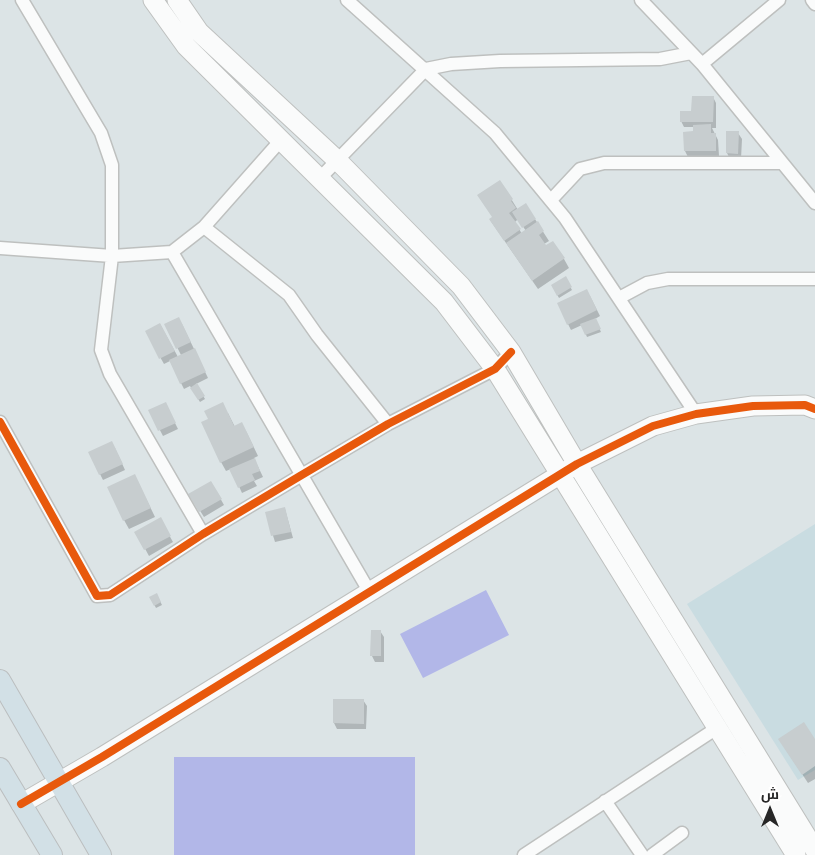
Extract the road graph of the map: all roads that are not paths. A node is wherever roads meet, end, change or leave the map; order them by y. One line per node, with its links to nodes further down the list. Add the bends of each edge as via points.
1 (22, 0): 21 (street, via 101,133 112,165)
2 (153, 0): 12 (main road, via 186,46)
3 (177, 0): 13 (main road, via 199,32)
4 (347, 0): 11 (street)
5 (641, 0): 9 (street)
6 (779, 0): 10 (street)
7 (812, 0): 8 (street)
8 (815, 4)
9 (691, 53): 10 (street); 11 (street, via 660,59 500,61)
10 (702, 64): 14 (street)
11 (426, 69): 13 (street); 16 (street, via 495,133)
12 (281, 140): 15 (main road); 18 (street)
13 (338, 161): 15 (street); 24 (main road, via 461,286)
14 (782, 164): 16 (street, via 604,163 580,169); 17 (street)
15 (321, 177): 25 (main road, via 444,302)
16 (551, 200): 23 (street)
17 (815, 203)
18 (204, 227): 20 (street); 29 (street, via 289,295)
19 (0, 248): 21 (street)
20 (172, 252): 21 (street); 32 (street)
21 (112, 256): 33 (street, via 101,350 110,374)
22 (815, 279): 23 (street, via 668,279 647,283)
23 (619, 298): 27 (street)
24 (512, 352): 25 (street); 30 (main road)
25 (495, 369): 29 (street); 31 (main road)
26 (812, 406): 27 (main road, via 753,406)
27 (696, 414): 30 (main road, via 653,426)
28 (0, 422): 33 (street, via 98,596 110,595)
29 (388, 424): 32 (street)
30 (577, 464): 31 (main road); 42 (main road)
31 (561, 475): 34 (main road); 36 (main road)
32 (300, 476): 33 (street); 34 (street)
33 (203, 534)
34 (369, 591): 38 (main road)
35 (0, 680): 38 (main road)
36 (718, 728): 39 (street); 43 (main road)
37 (0, 768): 40 (main road)
38 (60, 782): 40 (main road); 45 (main road)
39 (605, 801): 46 (street); 47 (street)
40 (21, 804): 44 (main road)
41 (682, 833): 48 (street)
42 (815, 850)
43 (791, 853)
44 (52, 855)
45 (101, 855)
46 (524, 855)
47 (642, 855)
48 (652, 855)

